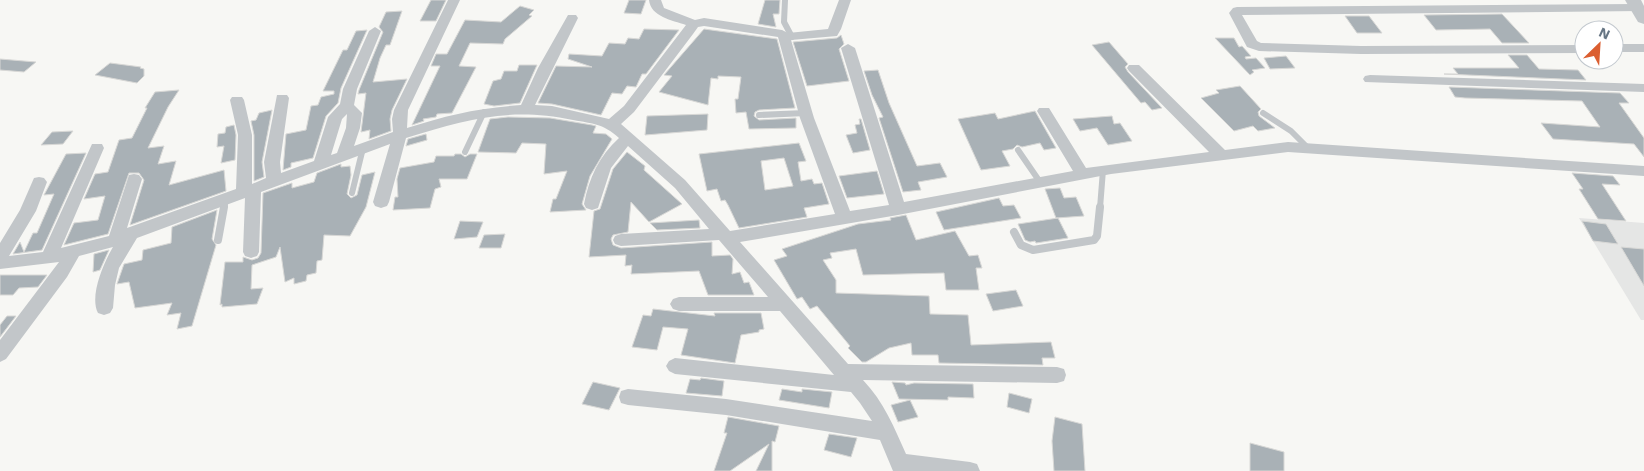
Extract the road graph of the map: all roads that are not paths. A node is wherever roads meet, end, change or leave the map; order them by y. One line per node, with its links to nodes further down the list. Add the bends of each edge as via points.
1 (454, 0): 27 (street, via 401,110)
2 (654, 0): 7 (street, via 660,11)
3 (785, 0): 9 (lane, via 784,22)
4 (845, 0): 9 (street, via 832,32)
5 (1638, 9): 11 (street, via 1235,13 1252,44 1259,47 1361,50)
6 (572, 18): 20 (street)
7 (694, 24): 9 (street, via 704,22); 26 (street, via 629,109)
8 (375, 31): 19 (street, via 350,89)
9 (788, 37): 23 (street)
10 (848, 48): 49 (street)
11 (1574, 48)
12 (1624, 48): 13 (street)
13 (1644, 48)
14 (1134, 68): 34 (street)
15 (1370, 79): 16 (street)
16 (1644, 88)
17 (282, 98): 42 (street, via 272,162)
18 (237, 100): 44 (street, via 245,135)
19 (348, 106): 35 (street, via 355,113); 36 (street, via 335,117)
20 (526, 109): 22 (street); 26 (street, via 552,110)
21 (1044, 111): 39 (street)
22 (484, 112): 27 (street); 33 (lane)
23 (806, 113): 25 (lane); 50 (street)
24 (1263, 113): 29 (lane, via 1291,130)
25 (759, 115)
26 (612, 124): 28 (street)
27 (400, 135): 31 (street); 47 (street)
28 (628, 138): 48 (street, via 602,167); 53 (street, via 680,184)
29 (1307, 147): 34 (street, via 1288,146); 38 (street)
30 (97, 148): 60 (street)
31 (363, 148): 35 (street); 45 (lane)
32 (1018, 150): 43 (lane)
33 (465, 152)
34 (1221, 155): 37 (street)
35 (343, 156): 36 (street)
36 (321, 164): 42 (street)
37 (1103, 170): 39 (street); 51 (lane, via 1094,240 1033,250 1022,245)
38 (1644, 171)
39 (1082, 174): 43 (street)
40 (134, 180): 54 (street)
41 (39, 182): 59 (street, via 28,211)
42 (274, 182): 44 (street)
43 (1040, 182): 49 (street)
44 (249, 191): 46 (street); 58 (street)
45 (352, 193)
46 (226, 199): 52 (street); 55 (lane)
47 (381, 202)
48 (592, 204)
49 (898, 209): 50 (street)
50 (845, 218): 53 (street)
51 (1014, 232)
52 (133, 233): 54 (street); 64 (street, via 114,259 105,279)
53 (724, 236): 56 (street); 63 (street)
54 (116, 239): 57 (street)
55 (218, 240)
56 (622, 240)
57 (74, 251): 60 (street); 65 (street)
58 (251, 252)
59 (0, 257)
60 (49, 258): 61 (street)
61 (0, 263)
62 (679, 304): 63 (street)
63 (784, 304): 68 (street)
64 (104, 308)
65 (0, 354)
66 (675, 366): 68 (street)
67 (1057, 375): 68 (street)
68 (850, 378): 70 (street, via 867,396)
69 (628, 397): 70 (street, via 726,407)
70 (887, 432): 71 (street)
71 (901, 466): 72 (street)
72 (970, 471)

